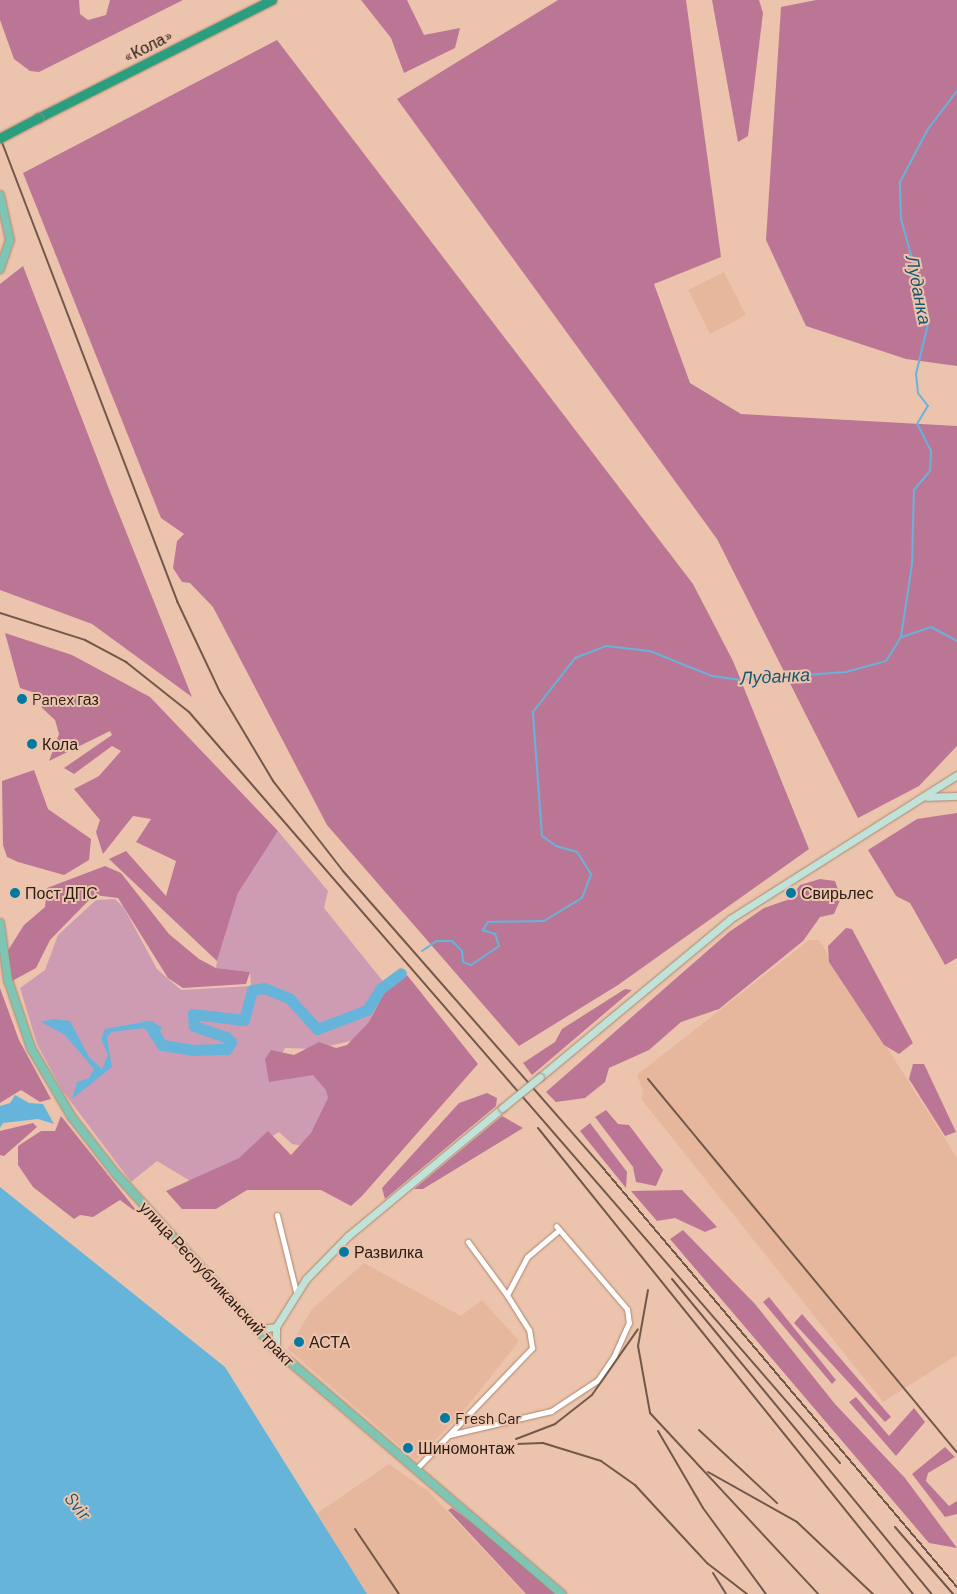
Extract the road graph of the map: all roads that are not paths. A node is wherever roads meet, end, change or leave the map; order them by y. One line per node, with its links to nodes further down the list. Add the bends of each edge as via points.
1 (272, 0): 2 (highway, «Кола», bridge)
2 (0, 138)
3 (0, 195): 4 (main road, via 10,240)
4 (0, 268)
5 (957, 775): 7 (street)
6 (957, 796): 7 (street)
7 (927, 797): 13 (street, bridge, via 730,919 348,1236)
8 (0, 923): 10 (main road)
9 (0, 963): 10 (main road)
10 (8, 980): 16 (main road, улица Республиканский тракт, via 31,1048 70,1116 116,1174)
11 (277, 1216): 13 (street)
12 (468, 1242): 14 (street)
13 (296, 1292): 15 (street)
14 (507, 1295): 18 (street, via 528,1330 532,1348); 18 (street, via 527,1257 558,1228 627,1308 629,1323 614,1356 598,1380 552,1411)
15 (276, 1327): 16 (street); 17 (street)
16 (256, 1330): 17 (main road, улица Республиканский тракт)
17 (276, 1350): 19 (main road, улица Республиканский тракт)
18 (449, 1436): 19 (street)
19 (416, 1470): 20 (main road, улица Республиканский тракт)
20 (562, 1594)

